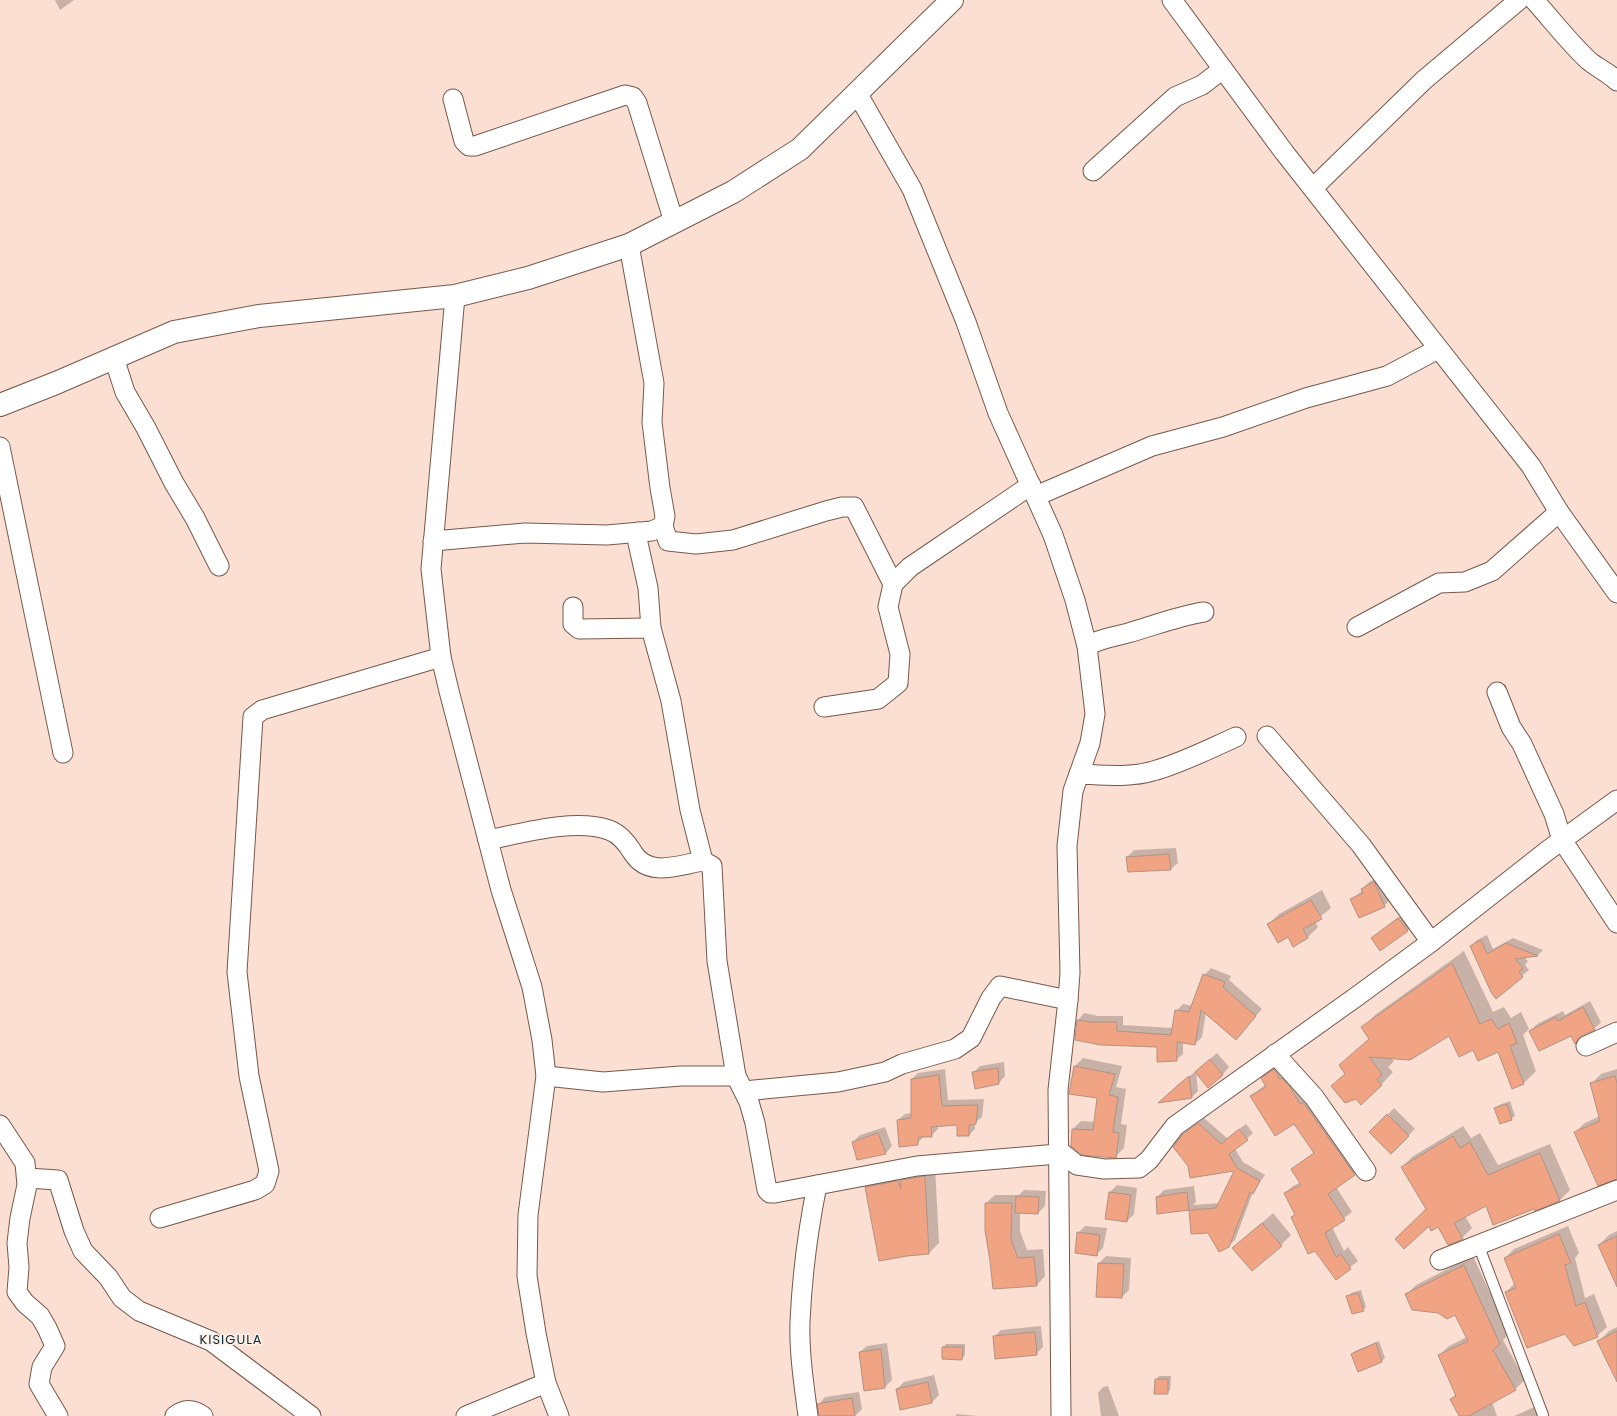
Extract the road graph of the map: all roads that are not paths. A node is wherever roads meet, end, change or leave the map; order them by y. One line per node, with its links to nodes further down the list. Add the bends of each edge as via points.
1 (952, 0): 7 (street)
2 (1172, 0): 5 (street)
3 (1518, 0): 10 (street, via 1424,80)
4 (1534, 0): 6 (street, via 1593,65 1608,72)
5 (1223, 69): 9 (street, via 1202,85 1175,97); 10 (street, via 1284,152)
6 (1617, 82)
7 (857, 93): 11 (street, via 800,149 733,192); 18 (street, via 912,190 966,322 998,413)
8 (453, 99): 11 (street, via 464,141 469,146 475,146 625,95 633,97 638,103)
9 (1093, 171)
10 (1314, 187): 14 (street)
11 (674, 222): 12 (street)
12 (629, 245): 13 (street, via 528,278); 20 (street, via 654,383 652,422 665,516)
13 (455, 296): 15 (street, via 258,316 174,332); 22 (street)
14 (1438, 348): 18 (street, via 1387,376 1306,398 1224,427 1152,446); 19 (street, via 1531,466)
15 (114, 358): 16 (street); 23 (street, via 125,392)
16 (0, 404)
17 (0, 447): 36 (street)
18 (1033, 491): 24 (street, via 910,567); 30 (street, via 1053,535)
19 (1559, 512): 25 (street); 29 (street, via 1492,571 1465,582 1439,583)
20 (663, 526): 21 (street, via 652,531); 24 (street, via 668,541 696,544 733,540 842,506 854,507)
21 (638, 532): 22 (street, via 607,535 525,533); 28 (street, via 648,588)
22 (433, 541): 31 (street, via 431,569)
23 (219, 566)
24 (893, 584): 33 (street, via 888,607 900,654 898,684 878,699)
25 (1617, 593)
26 (573, 607): 28 (street, via 573,624 579,629)
27 (1204, 612): 30 (street, via 1126,634 1102,638)
28 (651, 628): 41 (street, via 670,701 689,804)
29 (1357, 628)
30 (1087, 646): 37 (street, via 1095,714 1090,744)
31 (441, 657): 39 (street); 56 (street, via 262,710 253,717 237,972 249,1076 269,1171 265,1184 255,1190)
32 (1497, 692): 40 (street, via 1511,727 1522,744 1554,814)
33 (824, 707)
34 (1267, 736): 43 (street, via 1361,845)
35 (1236, 737): 37 (street, via 1189,759 1152,772 1112,776)
36 (63, 753)
37 (1079, 774): 44 (street, via 1073,790 1067,846 1070,973)
38 (1617, 800): 40 (street)
39 (488, 840): 41 (street, via 557,827 585,826 608,830 619,835 638,862 647,867); 48 (street, via 532,987)
40 (1562, 840): 42 (street); 43 (street)
41 (703, 861): 49 (street, via 712,866 717,961)
42 (1617, 923)
43 (1431, 942): 47 (street)
44 (1068, 1000): 49 (street, via 1000,986 991,998 971,1038 955,1048 902,1064 885,1072 838,1082); 51 (street, via 1058,1090)
45 (1617, 1032): 46 (street)
46 (1586, 1046)
47 (1275, 1054): 51 (street, via 1175,1126 1149,1160 1138,1168 1104,1169 1077,1165); 52 (street, via 1314,1097)
48 (546, 1076): 49 (street, via 604,1082 681,1076); 59 (street, via 526,1245 527,1276)
49 (740, 1083): 54 (street, via 755,1123 768,1190 775,1194)
50 (0, 1125): 53 (street, via 25,1163)
51 (1058, 1152): 54 (street, via 917,1166); 68 (street)
52 (1366, 1170)
53 (27, 1178): 61 (street, via 28,1185 17,1244 17,1292 40,1316 55,1346 42,1367 39,1384); 64 (street, via 58,1180 83,1251 122,1298 139,1311 211,1341)
54 (817, 1185): 67 (street, via 809,1229 800,1323 802,1372)
55 (1617, 1190): 57 (street)
56 (160, 1218)
57 (1478, 1244): 58 (street); 60 (lane)
58 (1440, 1260)
59 (546, 1384): 65 (street); 66 (street)
60 (1543, 1415)
61 (58, 1416)
62 (175, 1416): 63 (street, via 187,1410 194,1410)
63 (203, 1416)
64 (311, 1416)
65 (466, 1416)
66 (560, 1416)
67 (808, 1416)
68 (1061, 1416)

